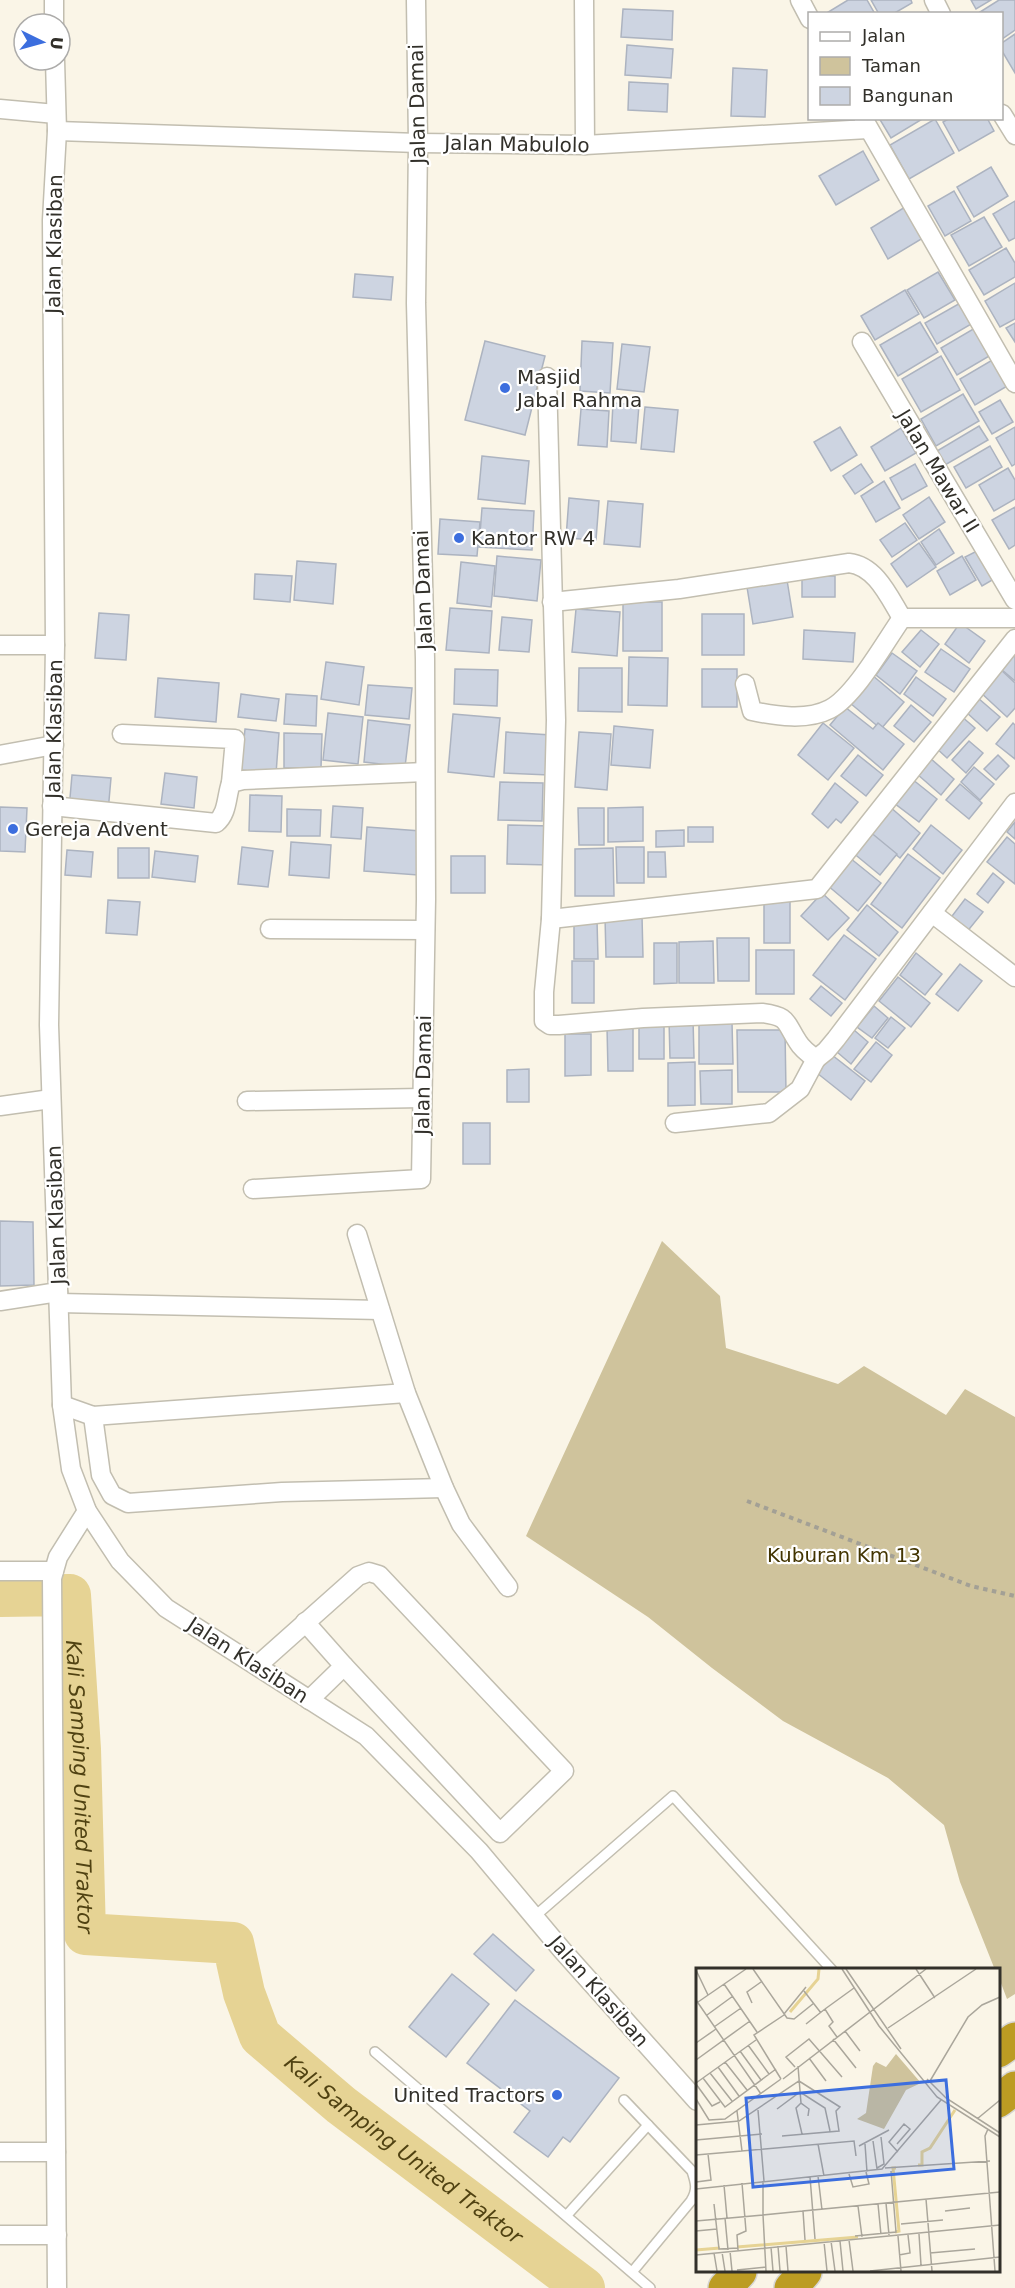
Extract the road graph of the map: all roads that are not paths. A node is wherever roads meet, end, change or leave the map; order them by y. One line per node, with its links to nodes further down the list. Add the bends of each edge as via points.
1 (416, 0): 11 (street, Jalan Damai)
2 (584, 0): 12 (street)
3 (800, 0): 4 (street)
4 (808, 15)
5 (55, 72): 8 (street, Jalan Klasiban)
6 (0, 109): 8 (street, Jalan Mabulolo)
7 (1003, 116): 10 (street)
8 (56, 122): 11 (street, Jalan Mabulolo); 22 (street, Jalan Klasiban, via 52,220)
9 (866, 124): 12 (street, Jalan Mabulolo); 15 (street)
10 (1015, 135)
11 (418, 143): 12 (street, Jalan Mabulolo); 27 (street, Jalan Damai, via 416,303)
12 (585, 146)
13 (862, 342): 16 (street, Jalan Mawar II)
14 (547, 377): 17 (street)
15 (1015, 383)
16 (1015, 600)
17 (552, 602): 18 (street, via 679,589 849,563 866,568); 32 (street, via 556,720)
18 (902, 618): 19 (street); 23 (street, via 852,690 831,709 811,716 752,711)
19 (1015, 618)
20 (1015, 639): 32 (street, via 817,889)
21 (0, 645): 22 (street)
22 (56, 645): 25 (street, Jalan Klasiban)
23 (745, 684)
24 (123, 734): 28 (street, via 235,740)
25 (54, 745): 26 (street); 30 (street, Jalan Klasiban)
26 (0, 755)
27 (425, 772): 28 (street); 34 (street, Jalan Damai)
28 (231, 783): 30 (street, via 226,810 216,823)
29 (1015, 803): 31 (street)
30 (52, 806): 38 (street, Jalan Klasiban)
31 (932, 913): 35 (street); 36 (street, via 836,1039)
32 (551, 919): 36 (street, via 543,1010 544,1021 550,1025 762,1013 784,1018 798,1042)
33 (270, 929): 34 (street)
34 (425, 930): 37 (street, Jalan Damai)
35 (1015, 977)
36 (816, 1059): 41 (street, via 800,1089 769,1113)
37 (422, 1098): 39 (street); 42 (street, Jalan Damai, via 421,1179)
38 (51, 1099): 40 (street); 44 (street, Jalan Klasiban)
39 (247, 1101)
40 (0, 1106)
41 (675, 1123)
42 (253, 1190)
43 (357, 1234): 46 (street)
44 (59, 1298): 45 (street); 46 (street); 48 (street, Jalan Klasiban)
45 (0, 1301)
46 (380, 1310): 47 (street)
47 (406, 1393): 49 (street); 50 (street)
48 (62, 1405): 49 (street); 51 (street, Jalan Klasiban, via 71,1469)
49 (93, 1416): 50 (street, via 101,1475 111,1495 129,1503 282,1492)
50 (444, 1488): 54 (street, via 461,1524)
51 (87, 1511): 53 (street, via 58,1557); 56 (street, Jalan Klasiban, via 120,1562 166,1608)
52 (0, 1571): 53 (street)
53 (53, 1574): 70 (street)
54 (508, 1587)
55 (305, 1622): 56 (street); 57 (street); 59 (street, via 358,1576 369,1572 379,1575 545,1749 564,1771)
56 (257, 1666): 58 (street, Jalan Klasiban)
57 (344, 1666): 58 (street); 59 (street)
58 (309, 1700): 60 (street, Jalan Klasiban, via 366,1736)
59 (500, 1833): 60 (street)
60 (479, 1851): 61 (street, Jalan Klasiban)
61 (534, 1917): 62 (lane, via 673,1796); 67 (street, Jalan Klasiban)
62 (830, 1968)
63 (1015, 2040): 64 (highway)
64 (1000, 2050)
65 (375, 2052): 71 (lane)
66 (624, 2100): 68 (lane)
67 (696, 2100)
68 (648, 2125): 71 (lane); 74 (lane, via 692,2171 696,2193)
69 (0, 2152): 70 (street)
70 (56, 2152): 73 (street)
71 (567, 2216): 74 (lane)
72 (0, 2235): 73 (street)
73 (57, 2235): 77 (street)
74 (633, 2271): 78 (lane)
75 (738, 2273): 79 (highway)
76 (803, 2273): 80 (highway)
77 (57, 2288)
78 (651, 2288)
79 (725, 2288)
80 (791, 2288)

